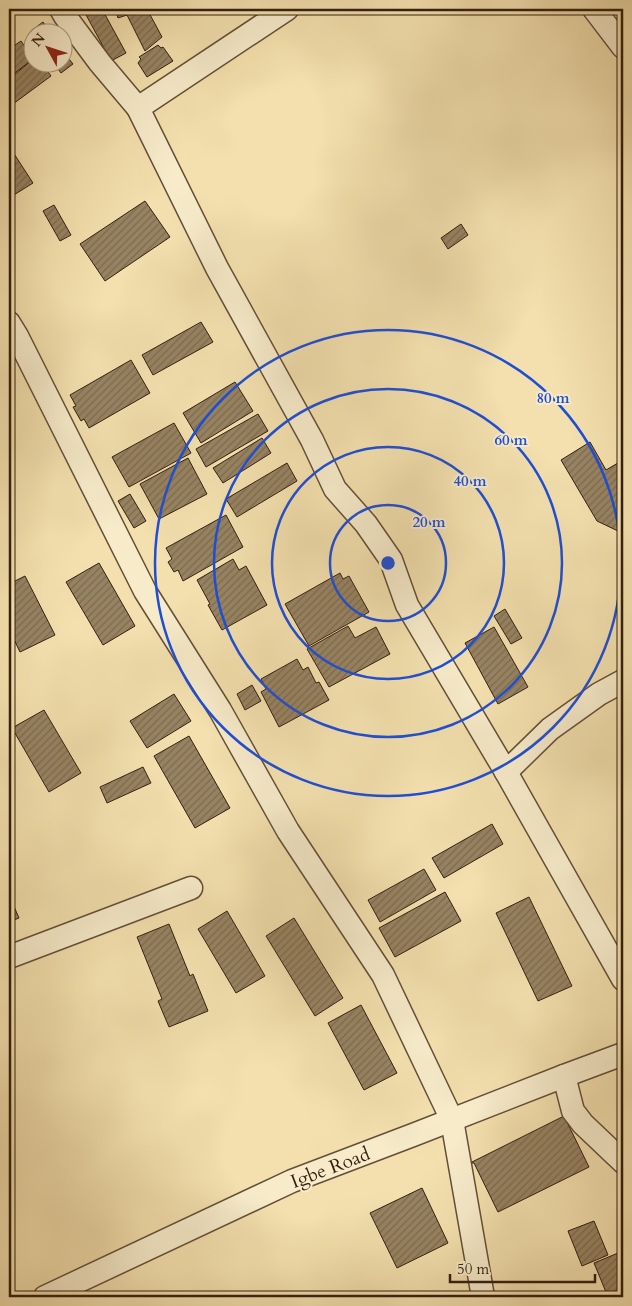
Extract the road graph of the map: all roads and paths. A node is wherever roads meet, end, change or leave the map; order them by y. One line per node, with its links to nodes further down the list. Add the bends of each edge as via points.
1 (61, 9): 5 (street)
2 (286, 9): 5 (street)
3 (594, 9): 4 (street)
4 (622, 43)
5 (138, 108): 8 (street, via 217,268 312,440 335,489 366,524 391,560 407,605)
6 (9, 322): 14 (street, via 144,591 220,710 288,831 383,975)
7 (623, 681): 8 (street, via 550,729)
8 (506, 772): 11 (street)
9 (191, 888): 10 (street)
10 (9, 957)
11 (623, 979)
12 (623, 1054): 13 (street, Igbe Road)
13 (564, 1076): 14 (street, Igbe Road); 15 (street, via 573,1111 582,1124)
14 (452, 1120): 16 (street, Igbe Road, via 292,1181); 17 (street)
15 (623, 1162)
16 (45, 1297)
17 (483, 1297)

